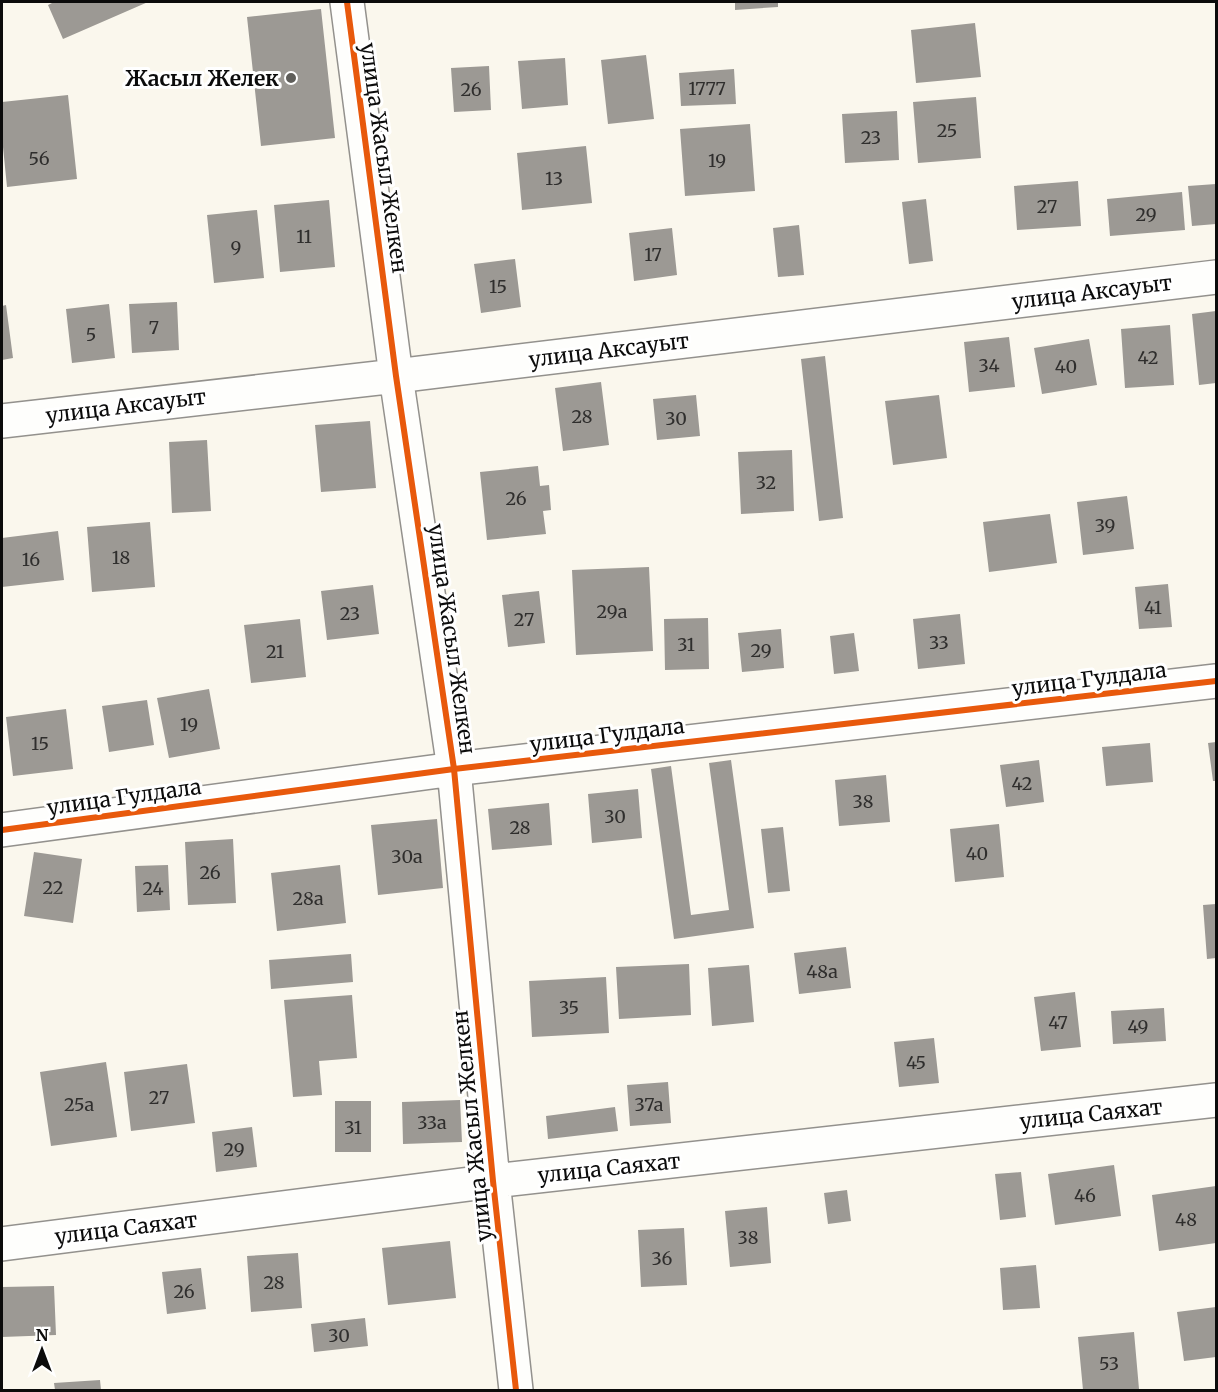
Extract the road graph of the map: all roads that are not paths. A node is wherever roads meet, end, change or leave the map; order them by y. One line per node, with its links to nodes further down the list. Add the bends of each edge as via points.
1 (347, 2): 3 (street, улица Жасыл Желкен)
2 (1216, 277): 3 (street, улица Аксауыт)
3 (396, 376): 4 (street, улица Аксауыт); 6 (street, улица Жасыл Желкен)
4 (2, 421)
5 (1216, 681): 6 (street, улица Гулдала)
6 (454, 769): 7 (street, улица Гулдала); 9 (street, улица Жасыл Желкен)
7 (2, 830)
8 (1216, 1100): 9 (street, улица Саяхат)
9 (494, 1181): 10 (street, улица Саяхат); 11 (street, улица Жасыл Желкен)
10 (2, 1244)
11 (516, 1390)

